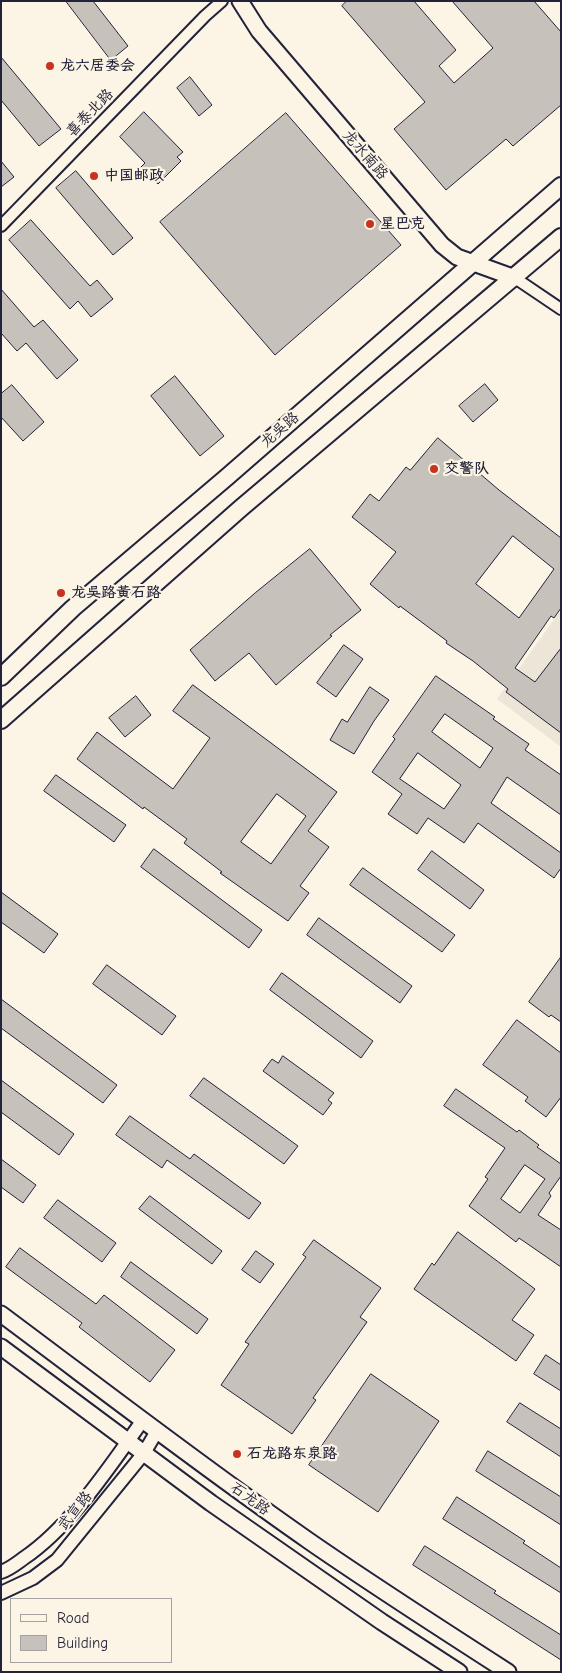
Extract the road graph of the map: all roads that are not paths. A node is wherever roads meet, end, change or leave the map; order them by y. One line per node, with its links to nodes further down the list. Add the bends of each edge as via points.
1 (222, 1): 4 (street, 喜泰北路)
2 (240, 1): 6 (main road, 龙水南路, via 259,31 442,245 457,257)
3 (561, 186): 6 (main road, 龙吴路)
4 (1, 226)
5 (561, 237): 7 (main road)
6 (472, 263): 7 (main road, 龙水南路); 9 (main road, 龙吴路, via 73,608)
7 (514, 278): 8 (street); 10 (main road, via 240,508)
8 (561, 309)
9 (1, 676)
10 (1, 720)
11 (1, 1314): 13 (main road, 石龙路)
12 (1, 1347): 15 (main road, 石龙路)
13 (143, 1420): 14 (main road, 石龙路); 15 (street)
14 (157, 1430): 16 (street, 武宣路); 20 (main road, 石龙路, via 395,1600)
15 (128, 1441): 16 (main road, 石龙路); 17 (street, via 57,1531 38,1549)
16 (144, 1453): 18 (street, 武宣路, via 57,1560 33,1578); 19 (main road, 石龙路, via 296,1563)
17 (1, 1572)
18 (1, 1593)
19 (459, 1672)
20 (508, 1672)

